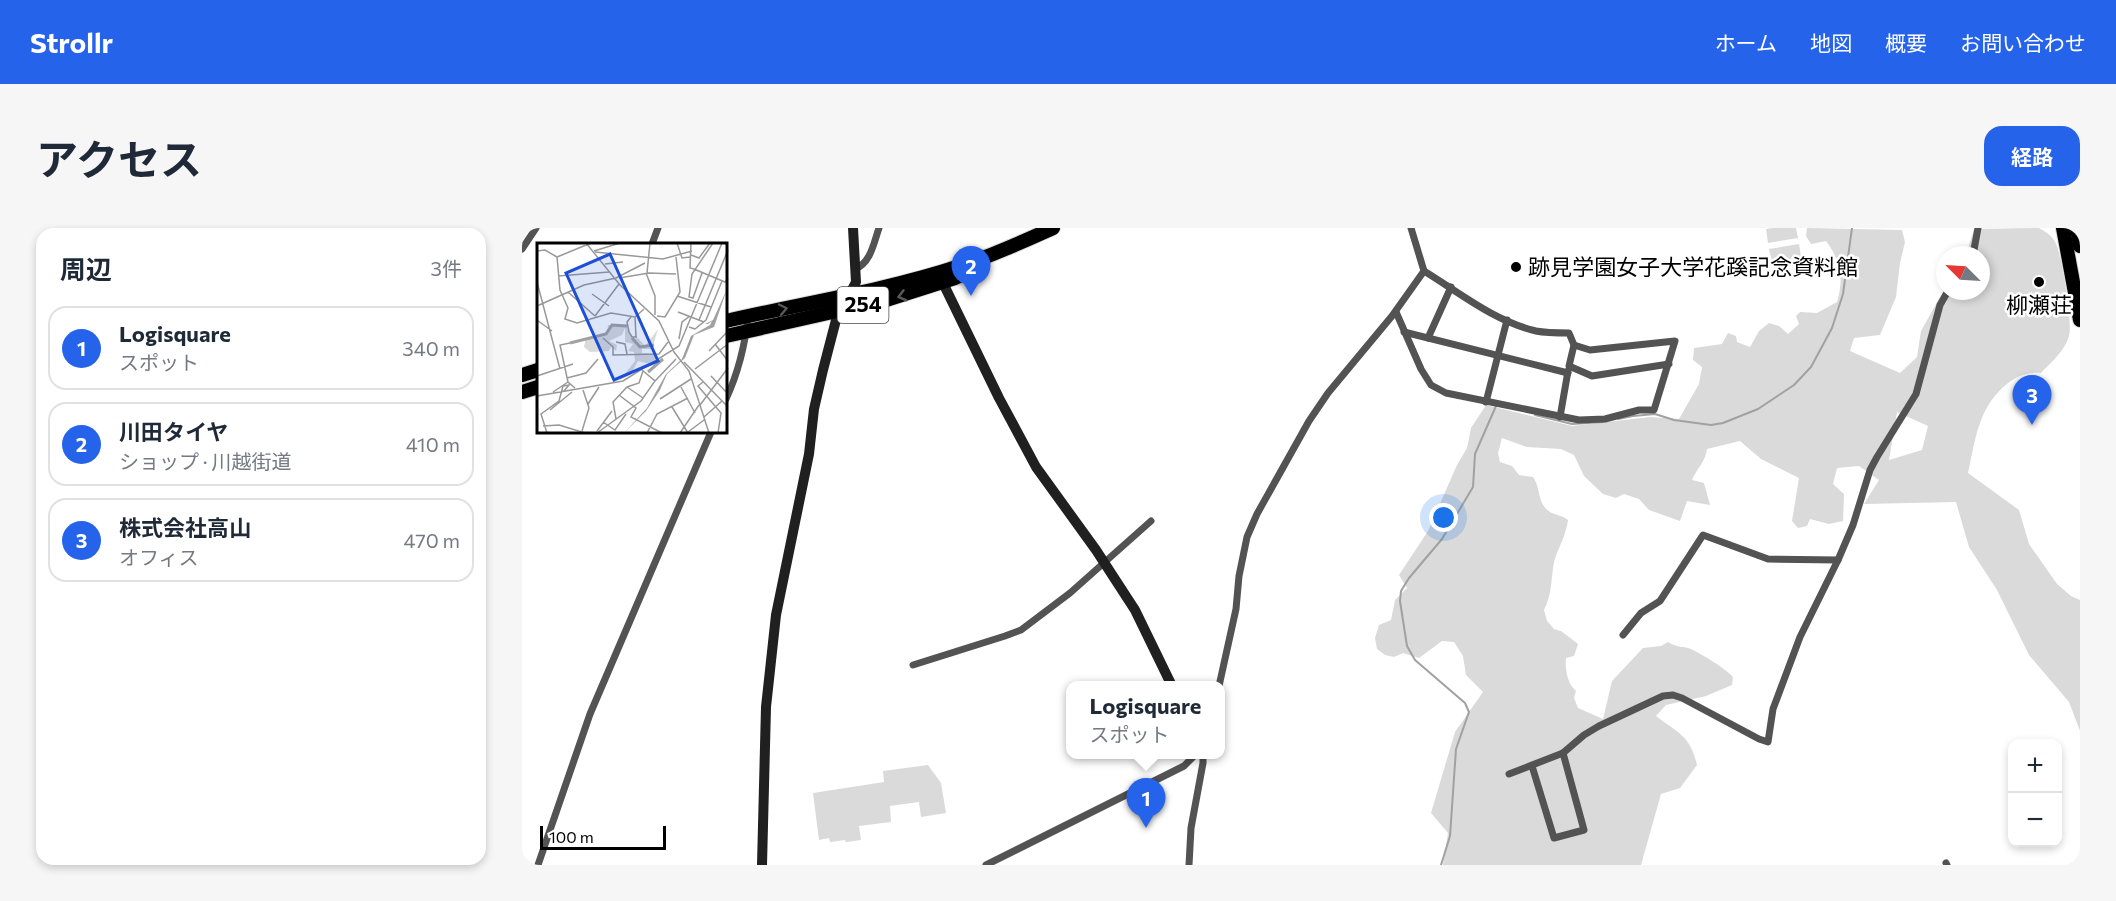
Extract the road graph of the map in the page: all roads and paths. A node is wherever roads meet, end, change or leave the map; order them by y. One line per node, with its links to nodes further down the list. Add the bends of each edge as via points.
1 (536, 228): 13 (street)
2 (658, 228): 10 (street)
3 (853, 228): 15 (street)
4 (879, 228): 15 (street, via 869,256)
5 (1053, 228): 14 (highway, 254)
6 (1412, 228): 16 (street)
7 (1977, 228): 11 (street)
8 (2060, 228): 25 (highway)
9 (2077, 228): 12 (highway)
10 (652, 243)
11 (1974, 246)
12 (2080, 246)
13 (522, 249)
14 (993, 255): 17 (highway, 254, via 978,268); 19 (highway, 254)
15 (855, 270): 19 (street)
16 (1424, 271): 18 (street); 22 (street)
17 (943, 283): 21 (highway, 254, one-way to 21); 45 (street, via 1036,467)
18 (1451, 287): 24 (street, via 1477,306); 30 (street)
19 (851, 294): 21 (street); 23 (highway, 254, one-way to 19)
20 (1943, 300): 44 (street, via 1916,394 1873,463)
21 (842, 310): 27 (highway, 254); 56 (street, via 813,409 808,454 776,615 766,707)
22 (1395, 312): 28 (street); 49 (street, via 1328,393 1257,514 1247,537)
23 (748, 316): 26 (highway, 254); 27 (street)
24 (1507, 320): 31 (street, via 1536,331 1569,333); 32 (street)
25 (2080, 320)
26 (728, 321)
27 (746, 331): 29 (highway, 254); 39 (street)
28 (1404, 332): 30 (street); 40 (street, via 1431,385 1446,393)
29 (728, 336)
30 (1428, 338): 32 (street)
31 (1574, 345): 33 (street, via 1590,350 1674,341); 35 (street)
32 (1497, 356): 35 (street); 40 (street)
33 (1669, 364): 35 (street, via 1592,376); 41 (street, via 1654,410 1605,419)
34 (537, 370): 36 (highway)
35 (1568, 370): 41 (street)
36 (522, 375)
37 (537, 387): 38 (highway)
38 (522, 392)
39 (728, 395)
40 (1486, 402): 41 (street)
41 (1560, 417)
42 (710, 434): 55 (street, via 590,714)
43 (1151, 521): 45 (street)
44 (1838, 560): 46 (street, via 1768,559 1703,535 1660,601 1641,613); 50 (street, via 1800,637 1773,709 1768,742 1673,695 1645,703 1599,726)
45 (1104, 562): 47 (street, via 1021,630); 48 (street, via 1135,610)
46 (1623, 635)
47 (913, 665)
48 (1170, 681)
49 (1220, 681)
50 (1563, 753): 53 (street); 53 (street, via 1584,830 1554,838)
51 (1191, 759): 57 (street, via 1184,766)
52 (1203, 759): 58 (street, via 1191,828)
53 (1532, 766): 54 (street)
54 (1509, 774)
55 (538, 865)
56 (762, 865)
57 (986, 865)
58 (1190, 865)

